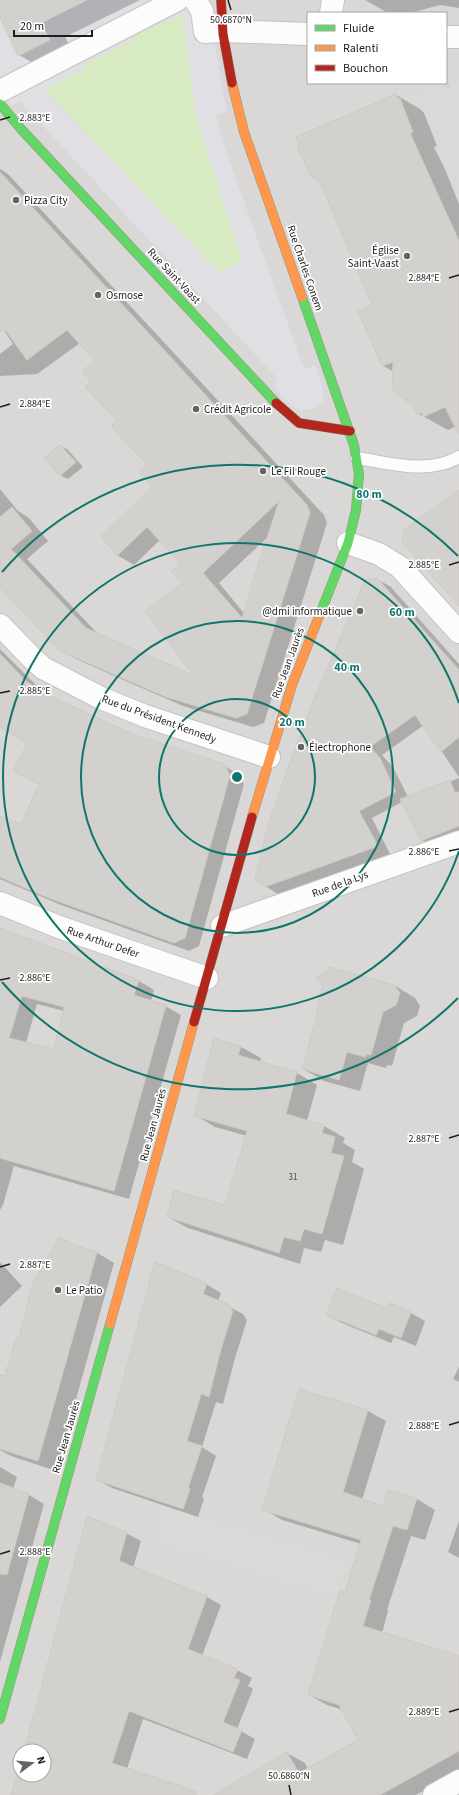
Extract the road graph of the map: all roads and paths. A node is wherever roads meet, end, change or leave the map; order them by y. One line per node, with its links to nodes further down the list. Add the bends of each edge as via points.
1 (177, 0): 12 (street)
2 (195, 0): 6 (street, via 202,11 205,32)
3 (221, 0): 6 (main road, Rue Charles Conem)
4 (333, 0): 5 (street)
5 (331, 12)
6 (224, 31): 7 (street); 14 (main road, Rue Charles Conem, via 244,132)
7 (307, 34)
8 (447, 37): 9 (street)
9 (459, 37)
10 (446, 84): 11 (path)
11 (450, 89)
12 (0, 91)
13 (0, 104): 14 (main road, Rue Saint-Vaast, via 21,130 281,409 299,423)
14 (350, 431): 16 (main road, Rue Charles Conem)
15 (459, 457): 16 (lane, via 444,464 423,467)
16 (357, 458): 17 (main road, Rue Charles Conem, via 358,496)
17 (348, 543): 19 (street, via 379,554 400,567); 20 (main road, Rue Jean Jaurès, via 292,685)
18 (0, 625): 20 (street, Rue du Président Kennedy, via 43,668 96,695 145,716)
19 (459, 632)
20 (269, 757): 23 (main road, Rue Jean Jaurès)
21 (459, 842): 23 (street, Rue de la Lys)
22 (0, 903): 24 (street, Rue Arthur Defer, via 59,927)
23 (222, 926): 24 (main road, Rue Jean Jaurès)
24 (207, 978): 25 (main road, Rue Jean Jaurès)
25 (0, 1719)
26 (459, 1781): 27 (street)
27 (434, 1795)

